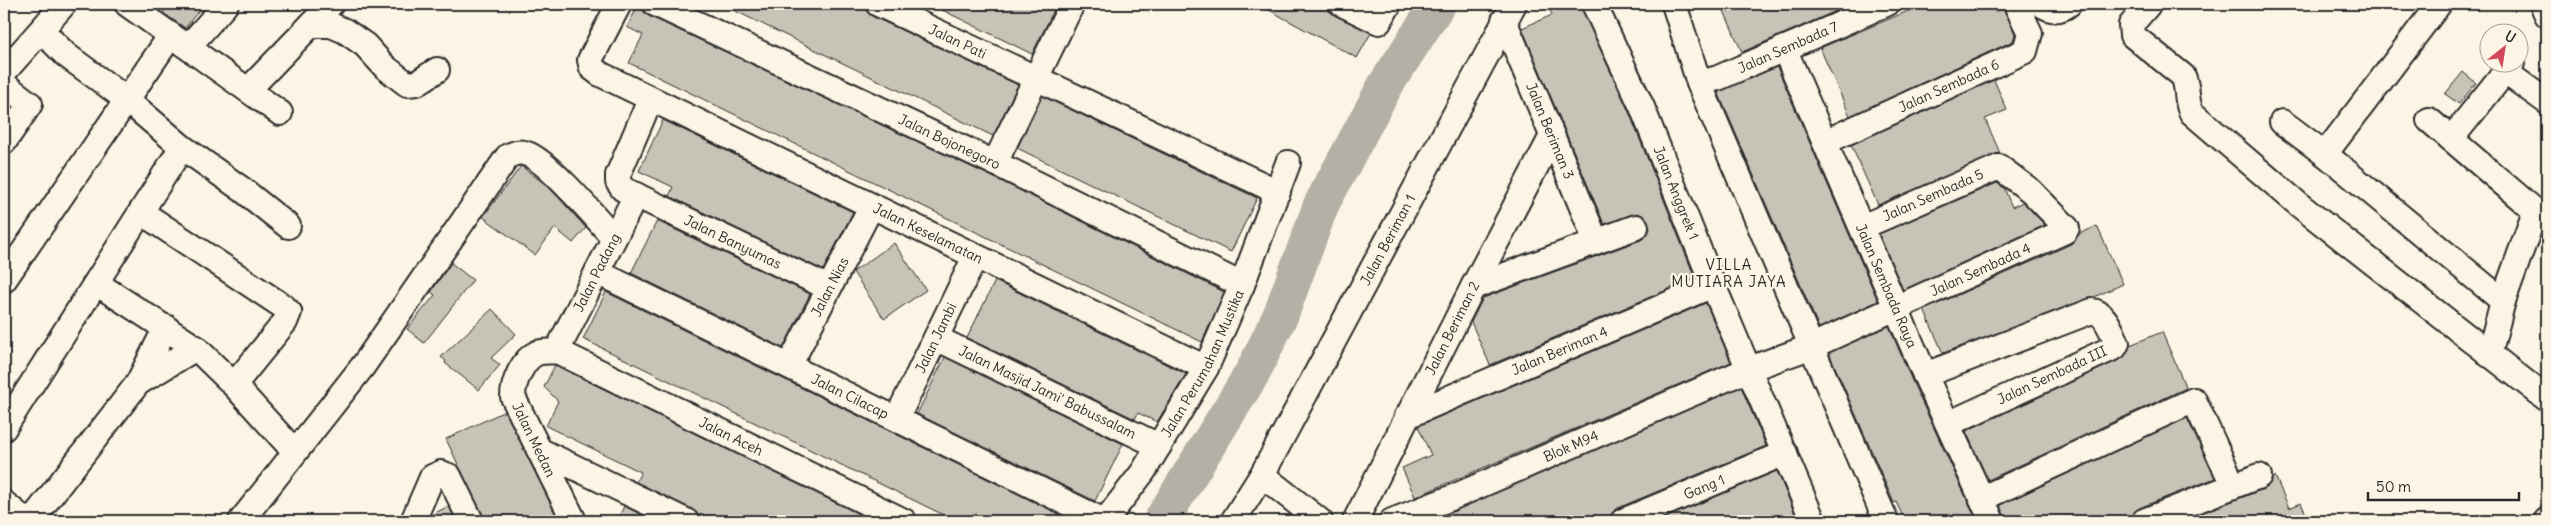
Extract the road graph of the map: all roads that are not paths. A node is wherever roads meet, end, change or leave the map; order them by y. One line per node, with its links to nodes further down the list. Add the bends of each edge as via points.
1 (64, 4): 22 (street)
2 (127, 4): 23 (street)
3 (226, 4): 23 (street)
4 (331, 4): 21 (street)
5 (619, 4): 34 (street, Jalan Keselamatan, via 590,60 592,68)
6 (655, 4): 45 (street, Jalan Bojonegoro)
7 (878, 4): 29 (street, Jalan Pati)
8 (1072, 4): 29 (street)
9 (1342, 4): 19 (street)
10 (1594, 4): 63 (street, Jalan Anggrek 1, via 1642,107)
11 (1674, 4): 30 (street)
12 (2069, 4): 17 (street, via 2062,9 2050,10)
13 (2149, 4): 73 (street, via 2131,25 2130,31 2183,76 2192,113 2306,210)
14 (2439, 4): 44 (street)
15 (2542, 4): 20 (street)
16 (1879, 5): 24 (street, Jalan Sembada 7)
17 (2026, 5): 42 (street, Jalan Sembada 6, via 2030,33 2025,51)
18 (1509, 12): 39 (street, Jalan Beriman 3); 89 (street, Jalan Beriman 1)
19 (1384, 13)
20 (2547, 14)
21 (311, 25): 25 (street, via 332,25 345,31 407,84 417,83); 32 (street)
22 (42, 31): 26 (street); 33 (street, via 66,55)
23 (179, 41): 32 (street); 33 (street)
24 (1784, 48): 30 (street, Jalan Sembada 7); 42 (street, Jalan Sembada Raya)
25 (436, 70)
26 (4, 72)
27 (2504, 72): 40 (street)
28 (2514, 72): 35 (street)
29 (1036, 78): 45 (street); 47 (street)
30 (1709, 81): 70 (street)
31 (4, 84): 41 (street, via 30,104)
32 (248, 90): 36 (street)
33 (126, 99): 43 (street); 60 (street)
34 (650, 100): 48 (street, Jalan Banyumas, via 618,175 623,189); 49 (street, Jalan Keselamatan)
35 (2547, 102)
36 (280, 114)
37 (2429, 120): 40 (street)
38 (2282, 122): 44 (street)
39 (1552, 136): 57 (street, Jalan Beriman 3); 64 (street, Jalan Beriman 2)
40 (2451, 139): 51 (street)
41 (4, 142)
42 (1825, 142): 54 (street, Jalan Sembada Raya)
43 (182, 147): 50 (street); 52 (street)
44 (2325, 154): 66 (street)
45 (995, 163): 62 (street, Jalan Bojonegoro)
46 (1288, 163): 47 (street, Jalan Perumahan Mustika)
47 (1278, 192): 62 (street, Jalan Perumahan Mustika)
48 (636, 195): 56 (street, Jalan Padang); 65 (street, Jalan Banyumas)
49 (870, 207): 58 (street, Jalan Keselamatan); 65 (street, Jalan Nias)
50 (141, 212): 61 (street); 79 (street, via 288,312 285,322)
51 (2541, 217): 66 (street)
52 (288, 226)
53 (1636, 227): 57 (street)
54 (1862, 227): 55 (street, Jalan Sembada 5, via 1999,167 2031,190 2067,226); 67 (street, Jalan Sembada Raya)
55 (2064, 231): 67 (street, Jalan Sembada 4)
56 (614, 238): 59 (street, Jalan Padang); 87 (street, via 563,182 529,154 516,152 508,156 363,366)
57 (1596, 241): 64 (street)
58 (975, 257): 69 (street, Jalan Jambi); 75 (street, Jalan Keselamatan)
59 (597, 272): 72 (street, Jalan Padang); 74 (street, Jalan Cilacap)
60 (4, 280)
61 (96, 283): 68 (street); 84 (street)
62 (1242, 284): 75 (street, Jalan Perumahan Mustika)
63 (1713, 285): 76 (street, Jalan Anggrek 1); 81 (street, Jalan Beriman 4)
64 (1473, 287): 81 (street, Jalan Beriman 2)
65 (829, 288): 74 (street, Jalan Nias)
66 (2503, 302): 73 (street)
67 (1898, 309): 70 (street, Jalan Sembada 4); 77 (street, Jalan Sembada Raya)
68 (166, 327): 71 (street); 78 (street)
69 (936, 338): 82 (street, Jalan Jambi); 85 (street, Jalan Masjid Jami' Babussalam)
70 (1810, 347): 76 (street, Blok M94); 107 (street)
71 (196, 348): 78 (street); 79 (street)
72 (557, 351): 86 (street, Jalan Medan, via 537,353 522,367 513,390 513,397); 99 (street, Jalan Aceh)
73 (2489, 355): 80 (street)
74 (789, 366): 82 (street, Jalan Cilacap)
75 (1206, 368): 85 (street, Jalan Perumahan Mustika)
76 (1748, 369): 88 (street, Jalan Anggrek 1); 104 (street, Blok M94)
77 (1925, 375): 83 (street, Jalan Sembada Raya); 83 (street, Jalan Sembada III, via 2092,311 2106,322 2118,342 2115,347)
78 (138, 383): 93 (street, via 31,519 20,516)
79 (234, 384): 87 (street)
80 (2547, 399)
81 (1407, 416): 103 (street, Jalan Beriman 2)
82 (897, 418): 100 (street, Jalan Cilacap)
83 (1948, 424): 92 (street, Jalan Sembada Raya)
84 (4, 428)
85 (1159, 446): 100 (street, Jalan Perumahan Mustika, via 1144,472)
86 (539, 450): 97 (street, Jalan Medan); 98 (street)
87 (295, 452): 94 (street)
88 (1785, 453): 105 (street, Gang 1); 106 (street, Jalan Anggrek 1)
89 (1262, 474): 101 (street, Jalan Beriman 1); 102 (street)
90 (2259, 476): 91 (street)
91 (2233, 485): 92 (street, via 2194,400); 109 (street)
92 (1983, 498): 108 (street, Jalan Sembada Raya)
93 (4, 503)
94 (241, 521)
95 (413, 521): 96 (street, via 432,477 441,473 448,476)
96 (471, 521)
97 (574, 521)
98 (686, 521)
99 (904, 521)
100 (1105, 521)
101 (1234, 521)
102 (1320, 521)
103 (1355, 521)
104 (1392, 521)
105 (1623, 521)
106 (1813, 521)
107 (1886, 521)
108 (1992, 521)
109 (2144, 521)

